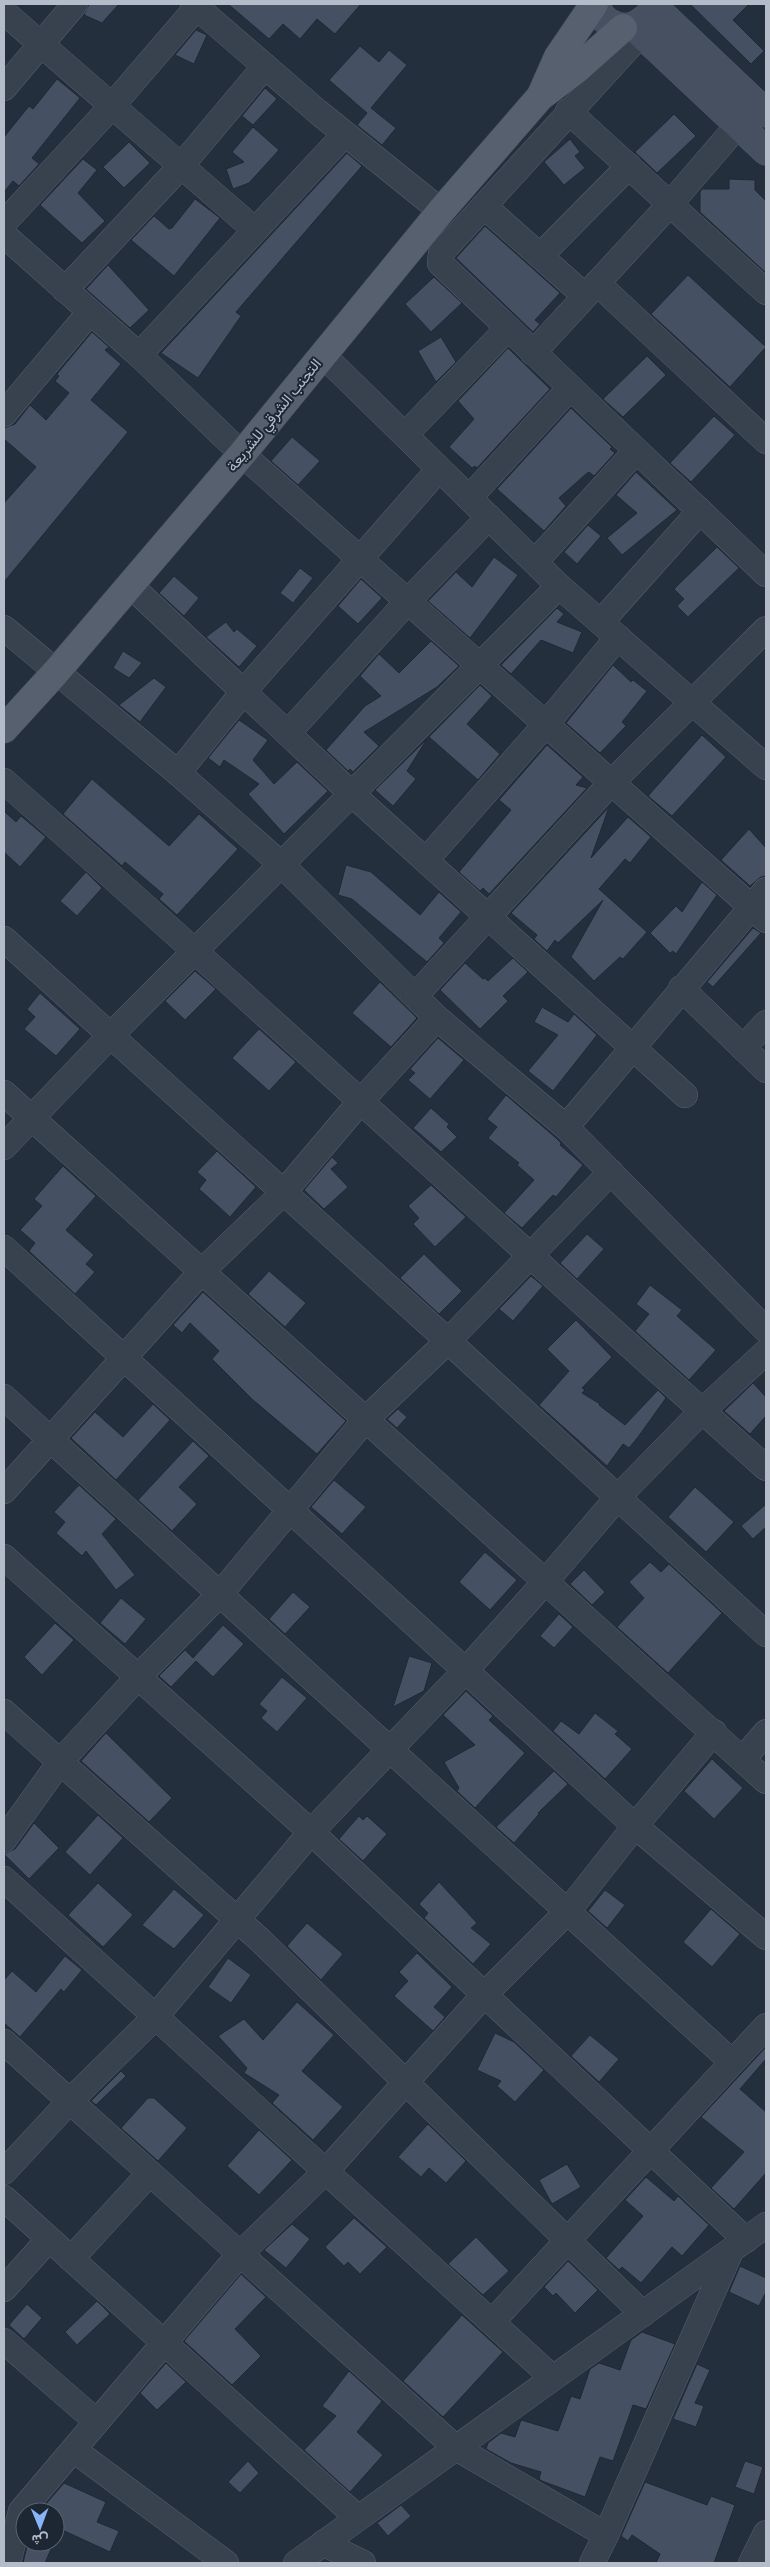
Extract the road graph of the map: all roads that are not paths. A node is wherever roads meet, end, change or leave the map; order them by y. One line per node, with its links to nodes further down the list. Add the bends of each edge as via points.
1 (75, 4): 7 (street)
2 (595, 4): 6 (main road, via 605,20); 10 (main road, التجنب الشرقي للشريعة, via 558,57)
3 (195, 5): 8 (street); 11 (street)
4 (652, 5): 6 (main road, via 642,22); 13 (main road)
5 (4, 12): 7 (street)
6 (632, 29): 10 (main road, التجنب الشرقي للشريعة); 12 (street); 14 (main road)
7 (42, 44): 9 (street); 11 (street)
8 (265, 66): 15 (street); 17 (street)
9 (4, 88)
10 (540, 97): 21 (main road, التجنب الشرقي للشريعة)
11 (112, 106): 17 (street); 22 (street)
12 (568, 112): 18 (street); 20 (street)
13 (766, 113)
14 (738, 125): 16 (main road); 19 (street)
15 (346, 134): 21 (street); 23 (street)
16 (766, 151)
17 (181, 166): 23 (street); 27 (street)
18 (629, 166): 19 (street); 25 (street)
19 (671, 203): 26 (street); 28 (street)
20 (484, 206): 25 (street); 30 (street, via 441,253 440,263)
21 (441, 211): 33 (main road, التجنب الشرقي للشريعة)
22 (4, 223)
23 (255, 230): 32 (street)
24 (4, 235): 27 (street)
25 (540, 256): 26 (street)
26 (591, 289): 31 (street); 37 (street)
27 (65, 290): 29 (street)
28 (766, 292)
29 (90, 312): 32 (street); 35 (street)
30 (507, 329): 31 (street); 36 (street)
31 (533, 353): 34 (street)
32 (139, 355): 39 (street)
33 (323, 355): 36 (street); 39 (main road, التجنب الشرقي للشريعة)
34 (570, 388): 38 (street); 41 (street)
35 (4, 414)
36 (405, 435): 40 (street)
37 (766, 441)
38 (636, 450): 42 (street); 45 (street)
39 (242, 454): 44 (street); 47 (main road, التجنب الشرقي للشريعة)
40 (440, 469): 41 (street); 44 (street)
41 (469, 498): 43 (street)
42 (700, 511): 46 (street); 51 (street)
43 (489, 517): 45 (street); 49 (street)
44 (360, 558): 49 (street); 55 (street)
45 (535, 562): 48 (street)
46 (766, 574)
47 (130, 585): 54 (main road, التجنب الشرقي للشريعة); 55 (street)
48 (559, 586): 51 (street); 53 (street)
49 (408, 600): 53 (street); 59 (street)
50 (4, 628): 54 (street)
51 (610, 630): 56 (street); 57 (street)
52 (764, 634): 56 (street)
53 (480, 665): 57 (street); 64 (street)
54 (56, 672): 58 (main road, التجنب الشرقي للشريعة); 61 (street)
55 (244, 690): 59 (street); 61 (street)
56 (691, 701): 60 (street); 63 (street)
57 (546, 724): 63 (street); 65 (street)
58 (4, 728)
59 (288, 733): 64 (street)
60 (766, 767)
61 (178, 772): 66 (street)
62 (4, 781): 70 (street)
63 (611, 783): 67 (street); 68 (street)
64 (352, 794): 65 (street); 66 (street)
65 (426, 860): 68 (street)
66 (282, 865): 70 (street); 72 (street)
67 (761, 905): 71 (street)
68 (488, 917): 72 (street); 76 (street)
69 (4, 939): 75 (street)
70 (196, 950): 75 (street); 81 (street)
71 (681, 988): 76 (street); 77 (street)
72 (415, 996): 73 (street)
73 (437, 1018): 81 (street); 83 (street)
74 (766, 1023): 77 (street)
75 (110, 1036): 82 (street); 86 (street)
76 (633, 1048): 80 (street); 83 (street)
77 (743, 1048): 78 (street)
78 (766, 1070)
79 (4, 1093): 82 (street)
80 (685, 1095)
81 (360, 1102): 86 (street); 88 (street)
82 (31, 1117): 84 (street); 89 (street)
83 (566, 1127): 85 (street)
84 (4, 1147)
85 (610, 1172): 88 (street); 90 (street)
86 (283, 1193): 89 (street); 91 (street)
87 (4, 1248): 93 (street)
88 (532, 1256): 91 (street); 95 (street)
89 (202, 1271): 93 (street); 96 (street)
90 (766, 1330)
91 (448, 1341): 96 (street); 100 (street)
92 (766, 1352): 95 (street)
93 (123, 1357): 97 (street); 101 (street)
94 (4, 1397): 97 (street)
95 (702, 1411): 98 (street); 100 (street)
96 (366, 1419): 101 (street); 103 (street)
97 (50, 1440): 99 (street); 104 (street)
98 (766, 1468)
99 (4, 1492)
100 (618, 1497): 103 (street); 105 (street)
101 (291, 1510): 104 (street); 106 (street)
102 (4, 1557): 107 (street)
103 (546, 1581): 106 (street); 109 (street)
104 (220, 1594): 107 (street); 111 (street)
105 (766, 1634)
106 (466, 1670): 111 (street); 115 (street)
107 (138, 1678): 113 (street); 116 (street)
108 (4, 1712): 113 (street)
109 (714, 1732): 112 (street); 115 (street)
110 (766, 1732): 112 (street)
111 (390, 1749): 116 (street); 119 (street)
112 (743, 1759): 114 (street)
113 (60, 1762): 117 (street); 120 (street)
114 (766, 1781)
115 (635, 1826): 119 (street); 121 (street)
116 (311, 1832): 120 (street); 122 (street)
117 (4, 1840)
118 (4, 1879): 123 (street)
119 (568, 1912): 122 (street); 126 (street)
120 (238, 1921): 123 (street); 127 (street)
121 (766, 1937)
122 (485, 1994): 127 (street); 129 (street)
123 (156, 2016): 128 (street); 130 (street)
124 (766, 2026): 126 (street)
125 (4, 2042): 128 (street)
126 (732, 2062): 129 (street)
127 (406, 2083): 130 (street); 136 (street)
128 (70, 2102): 131 (street); 132 (street)
129 (651, 2149): 136 (street); 137 (street)
130 (326, 2171): 138 (street); 142 (street)
131 (4, 2172)
132 (149, 2174): 138 (street); 139 (street)
133 (4, 2198): 135 (street)
134 (766, 2225): 137 (street)
135 (49, 2239): 139 (street); 140 (street)
136 (567, 2240): 141 (street); 142 (street)
137 (739, 2245): 141 (street); 151 (street)
138 (239, 2255): 144 (street); 147 (street)
139 (71, 2259): 144 (street)
140 (4, 2289)
141 (643, 2314): 145 (street)
142 (492, 2322): 145 (street)
143 (4, 2341): 146 (street)
144 (164, 2343): 146 (street); 149 (street)
145 (554, 2378): 147 (street)
146 (97, 2422): 148 (street)
147 (456, 2448): 149 (street); 151 (street)
148 (74, 2450): 153 (street, via 22,2511); 154 (street)
149 (358, 2518): 152 (street)
150 (766, 2533): 158 (street)
151 (606, 2535): 157 (street)
152 (324, 2543): 155 (street); 156 (street)
153 (8, 2563)
154 (226, 2563)
155 (296, 2563)
156 (363, 2563)
157 (592, 2563)
158 (751, 2563)

